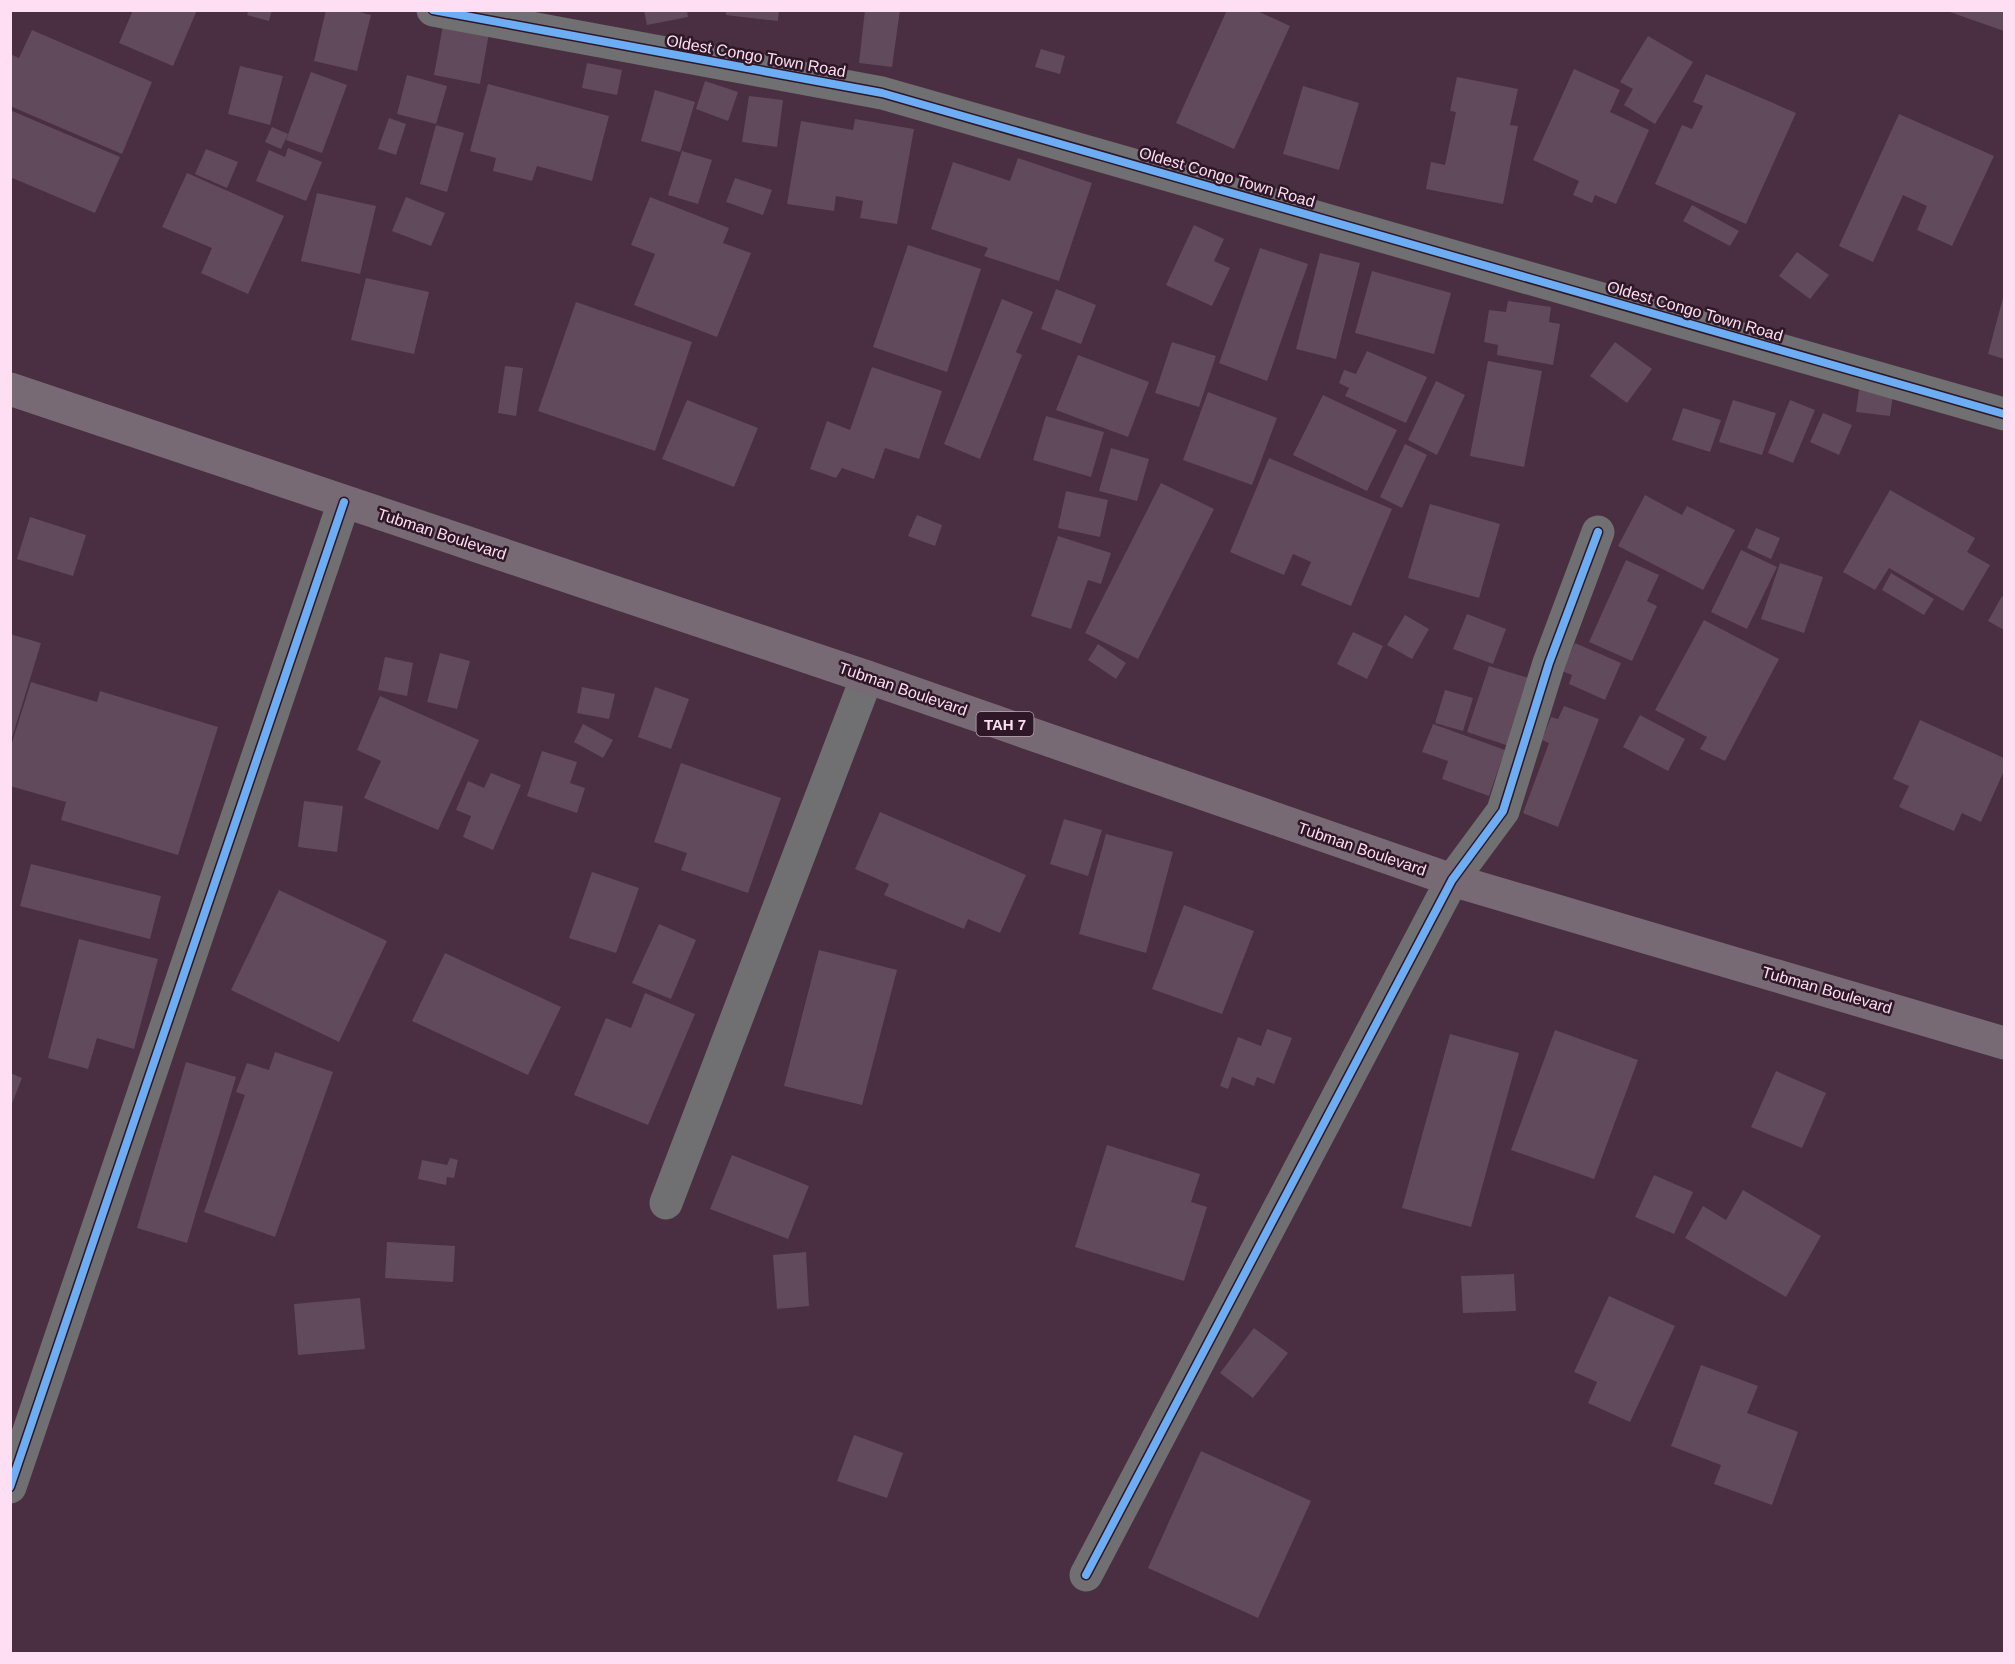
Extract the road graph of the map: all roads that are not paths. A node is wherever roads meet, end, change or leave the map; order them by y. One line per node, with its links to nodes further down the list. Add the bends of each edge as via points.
1 (433, 10): 3 (street, Oldest Congo Town Road, via 882,93)
2 (10, 388): 4 (highway, Tubman Boulevard / TAH 7)
3 (2004, 414)
4 (344, 502): 6 (highway, Tubman Boulevard / TAH 7); 10 (street)
5 (1598, 532): 7 (street, via 1549,663 1503,811)
6 (867, 677): 7 (highway, Tubman Boulevard / TAH 7); 9 (street)
7 (1452, 880): 8 (highway, Tubman Boulevard / TAH 7); 11 (street)
8 (2004, 1043)
9 (666, 1203)
10 (10, 1487)
11 (1086, 1575)

